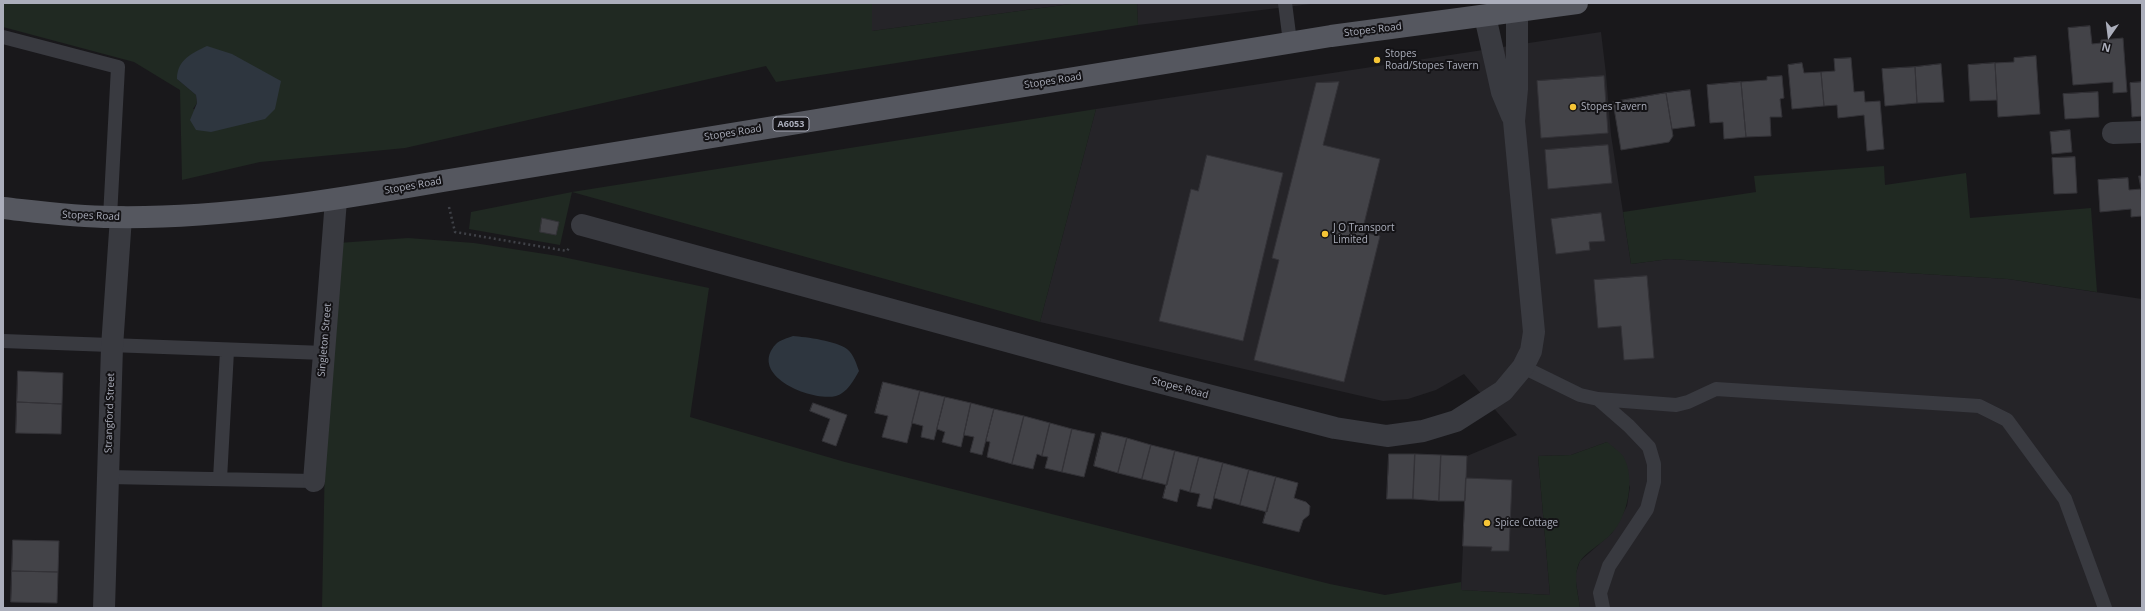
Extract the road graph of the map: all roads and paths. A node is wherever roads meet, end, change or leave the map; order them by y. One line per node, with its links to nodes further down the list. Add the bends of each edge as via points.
1 (1285, 3): 6 (lane)
2 (1577, 3): 3 (main road, Stopes Road / A6053)
3 (1517, 11): 4 (main road, Stopes Road / A6053); 7 (street, Stopes Road, via 1517,89)
4 (1485, 16): 6 (main road, Stopes Road / A6053); 7 (street, Stopes Road, via 1502,92)
5 (3, 37): 11 (lane, via 118,67)
6 (1290, 42): 8 (main road, Stopes Road / A6053)
7 (1514, 121): 17 (street, Stopes Road, via 1534,332 1531,351)
8 (443, 181): 9 (main road, Stopes Road / A6053); 12 (path, via 455,232 567,251)
9 (336, 200): 11 (main road, Stopes Road / A6053, via 212,214); 16 (street, Singleton Street)
10 (3, 208): 11 (main road, Stopes Road / A6053, via 61,215)
11 (116, 217): 14 (street, Strangford Street)
12 (582, 225): 17 (street, Stopes Road, via 1127,374 1335,428 1388,436 1423,431 1456,421 1504,391)
13 (3, 341): 14 (lane)
14 (112, 347): 15 (lane); 19 (street, Strangford Street)
15 (227, 351): 16 (lane); 20 (lane)
16 (324, 353): 21 (street, Singleton Street)
17 (1523, 368): 18 (lane, via 1580,395)
18 (1598, 399): 23 (lane, via 1649,447 1654,464 1654,482 1647,509 1609,566 1600,593); 24 (lane, via 1676,405 1716,389 1979,406 2007,420 2065,499)
19 (108, 477): 20 (lane); 22 (street, Strangford Street)
20 (220, 479): 21 (lane)
21 (314, 481)
22 (104, 608)
23 (1603, 608)
24 (2105, 608)

